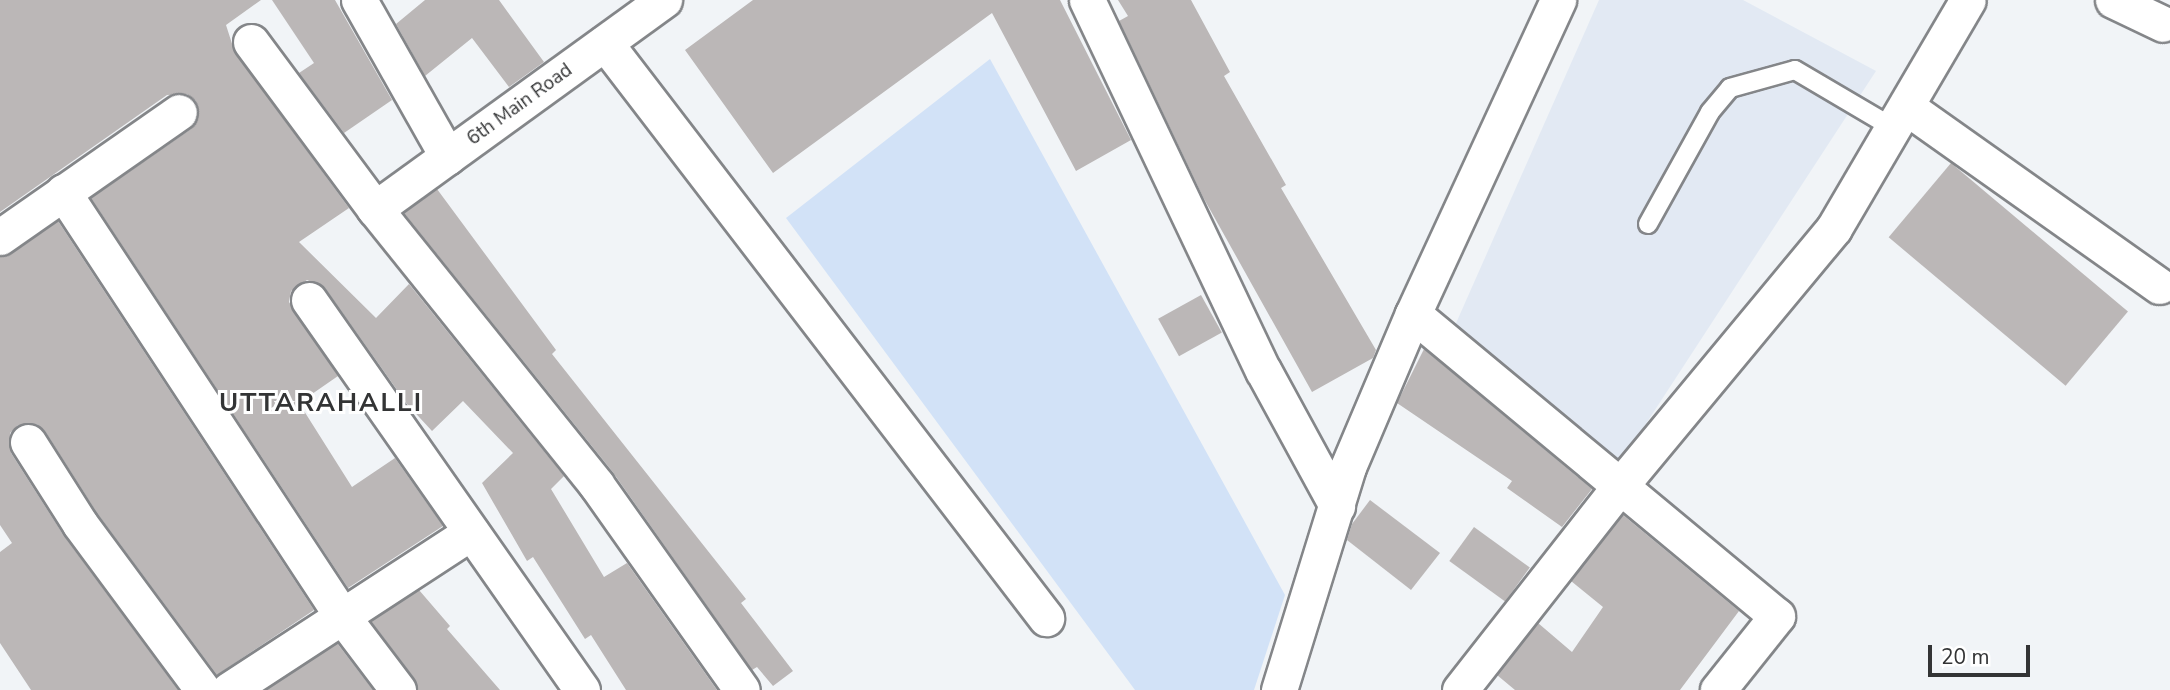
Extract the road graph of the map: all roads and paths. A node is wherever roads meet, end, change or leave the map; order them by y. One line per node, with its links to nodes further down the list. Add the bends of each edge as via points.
1 (664, 0): 9 (street, 6th Main Road)
2 (1087, 0): 22 (street, via 1263,370)
3 (1558, 0): 19 (street)
4 (1968, 0): 11 (street)
5 (2113, 0): 7 (street)
6 (375, 6): 12 (street)
7 (2163, 24)
8 (251, 42): 14 (street)
9 (605, 43): 12 (street, 6th Main Road); 25 (street)
10 (179, 112): 13 (street)
11 (1901, 118): 15 (lane, via 1795,70 1730,88 1710,111); 17 (street); 21 (street, via 1834,228)
12 (448, 157): 14 (street, 6th Main Road)
13 (63, 192): 16 (street); 24 (street)
14 (375, 209): 31 (street, via 596,484)
15 (1648, 224)
16 (0, 237)
17 (2159, 286)
18 (309, 299): 23 (street)
19 (1413, 314): 21 (street); 22 (street, via 1348,467)
20 (28, 442): 27 (street, via 80,524)
21 (1620, 486): 26 (street); 33 (street, via 1777,616)
22 (1337, 506): 32 (street)
23 (471, 532): 24 (street); 30 (street)
24 (342, 616): 28 (street); 29 (street)
25 (1046, 618)
26 (1467, 687)
27 (203, 690)
28 (229, 690)
29 (398, 690)
30 (582, 690)
31 (742, 690)
32 (1279, 690)
33 (1718, 690)

